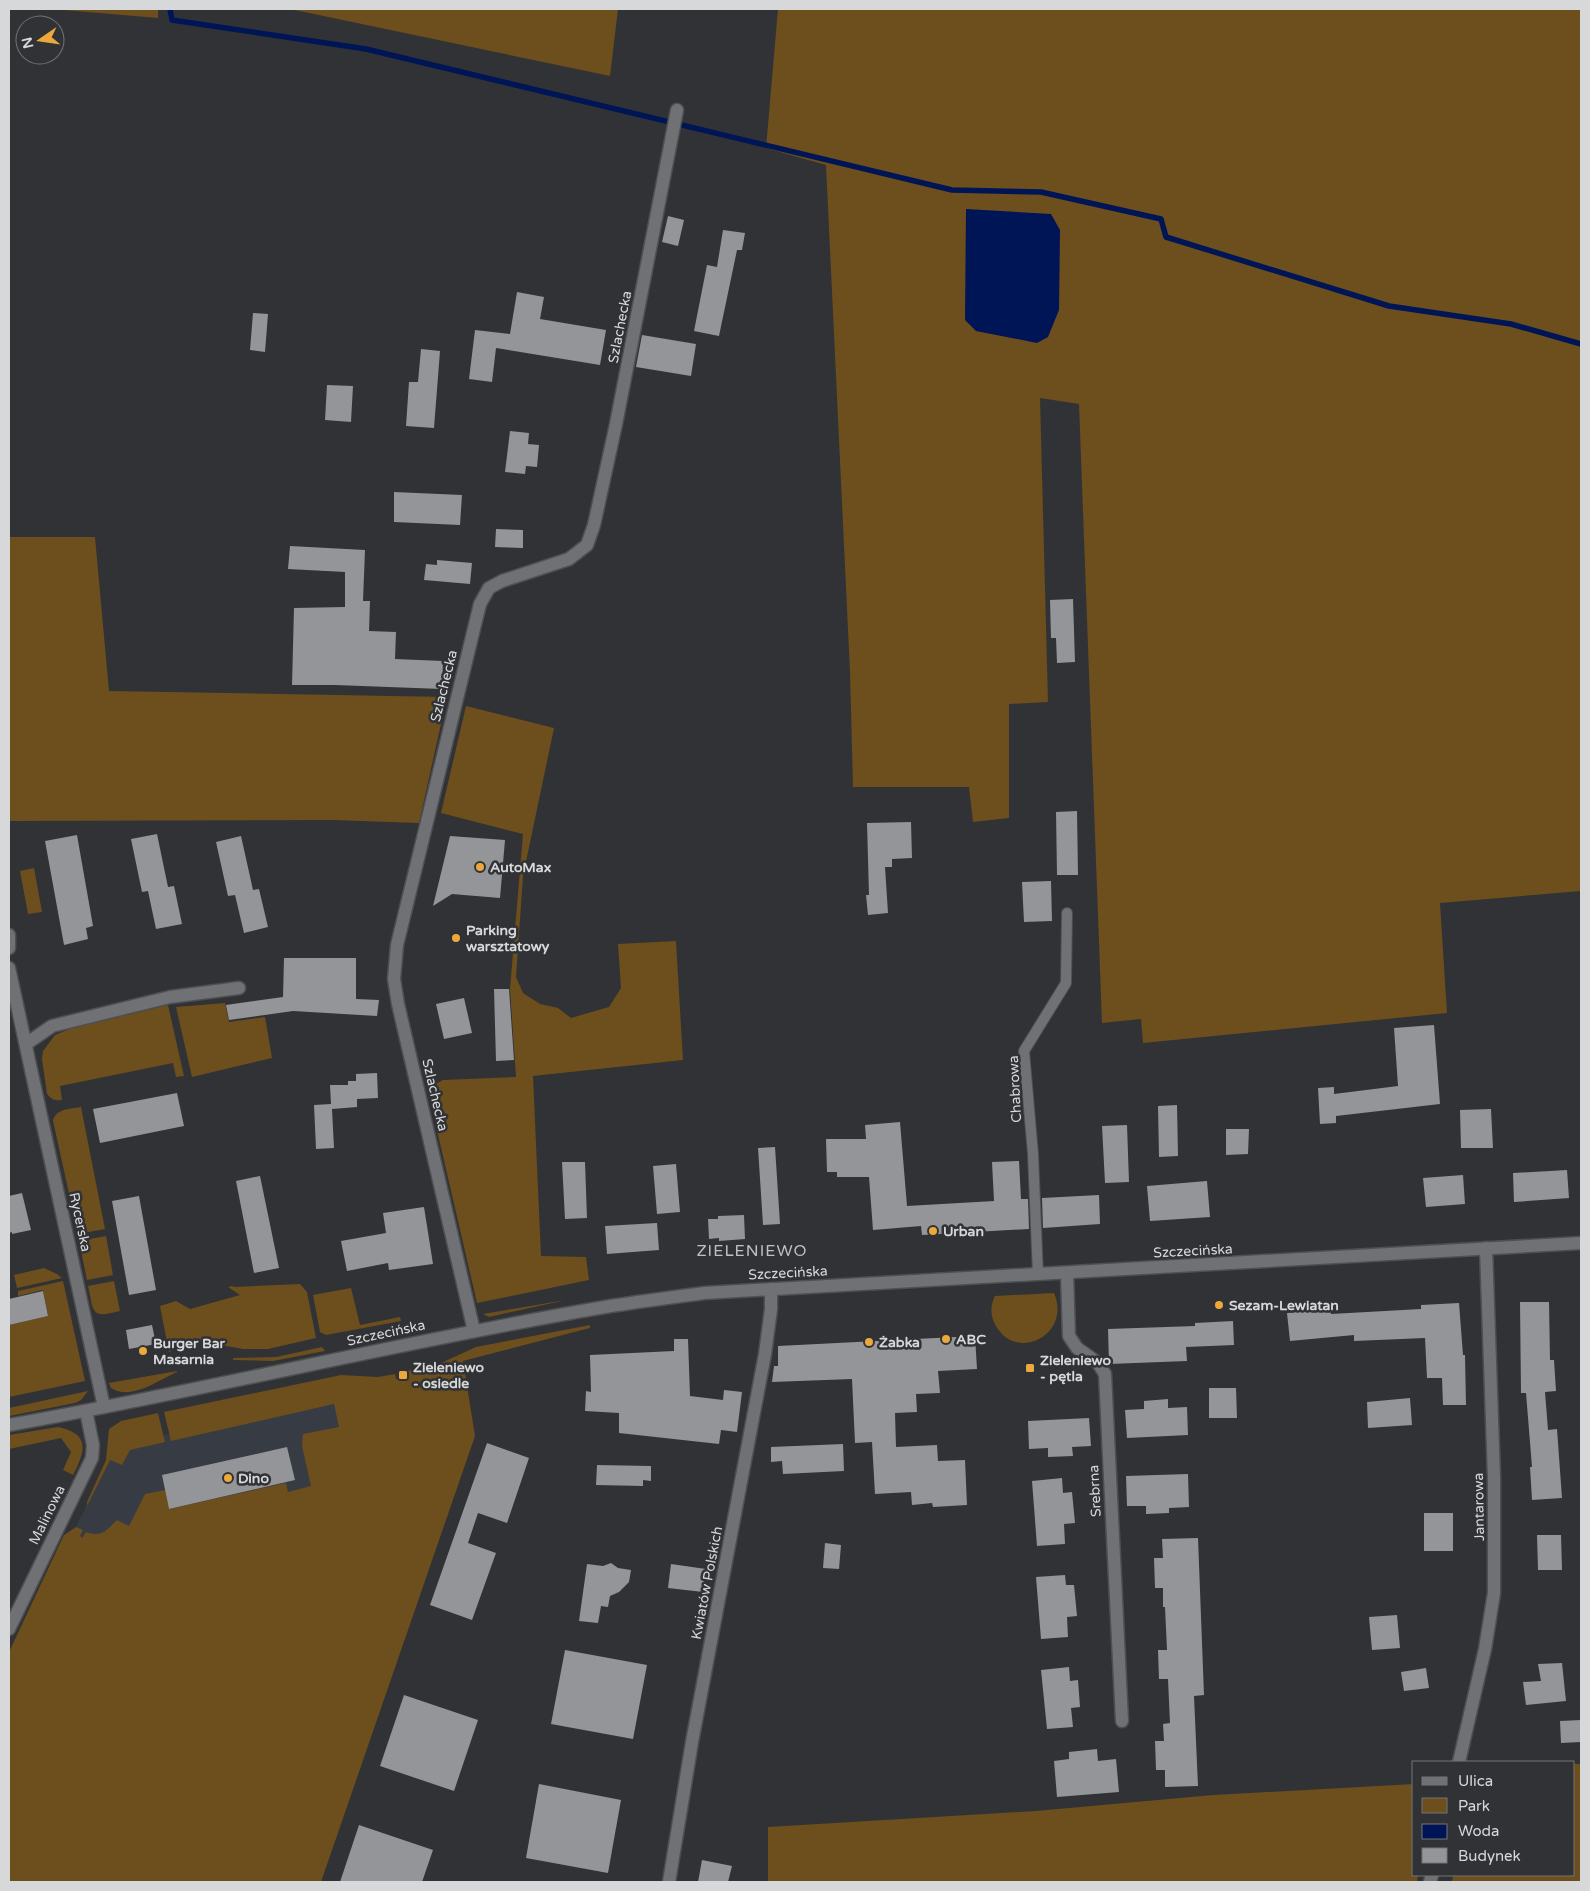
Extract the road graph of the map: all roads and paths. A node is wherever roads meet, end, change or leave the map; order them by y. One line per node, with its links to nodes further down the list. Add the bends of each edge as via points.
1 (677, 110): 13 (street, Szlachecka, via 594,525 587,544 569,559 502,581 489,588 480,604 397,945 394,979 398,1004)
2 (1067, 913): 11 (lane, Chabrowa, via 1066,983 1024,1050 1033,1154)
3 (9, 935): 4 (street)
4 (9, 948)
5 (9, 968): 7 (street, Rycerska)
6 (238, 988): 7 (street, via 170,997 52,1026)
7 (26, 1044): 14 (street, Rycerska)
8 (1581, 1243): 9 (street, Szczecińska)
9 (1486, 1248): 10 (street, Szczecińska); 19 (street, Jantarowa, via 1494,1477 1494,1593 1485,1649)
10 (1067, 1273): 11 (street, Szczecińska); 18 (street, Srebrna, via 1069,1336 1077,1348 1098,1363 1104,1374)
11 (1038, 1275): 12 (street, Szczecińska)
12 (771, 1289): 13 (street, Szczecińska, via 704,1293 601,1307); 20 (street, Kwiatów Polskich, via 765,1354)
13 (474, 1331): 14 (street, Szczecińska)
14 (104, 1407): 15 (street, Szczecińska)
15 (86, 1411): 16 (street, Szczecińska); 17 (street, Malinowa, via 93,1445 92,1458)
16 (9, 1425)
17 (9, 1630)
18 (1122, 1721)
19 (1459, 1761)
20 (669, 1882)

